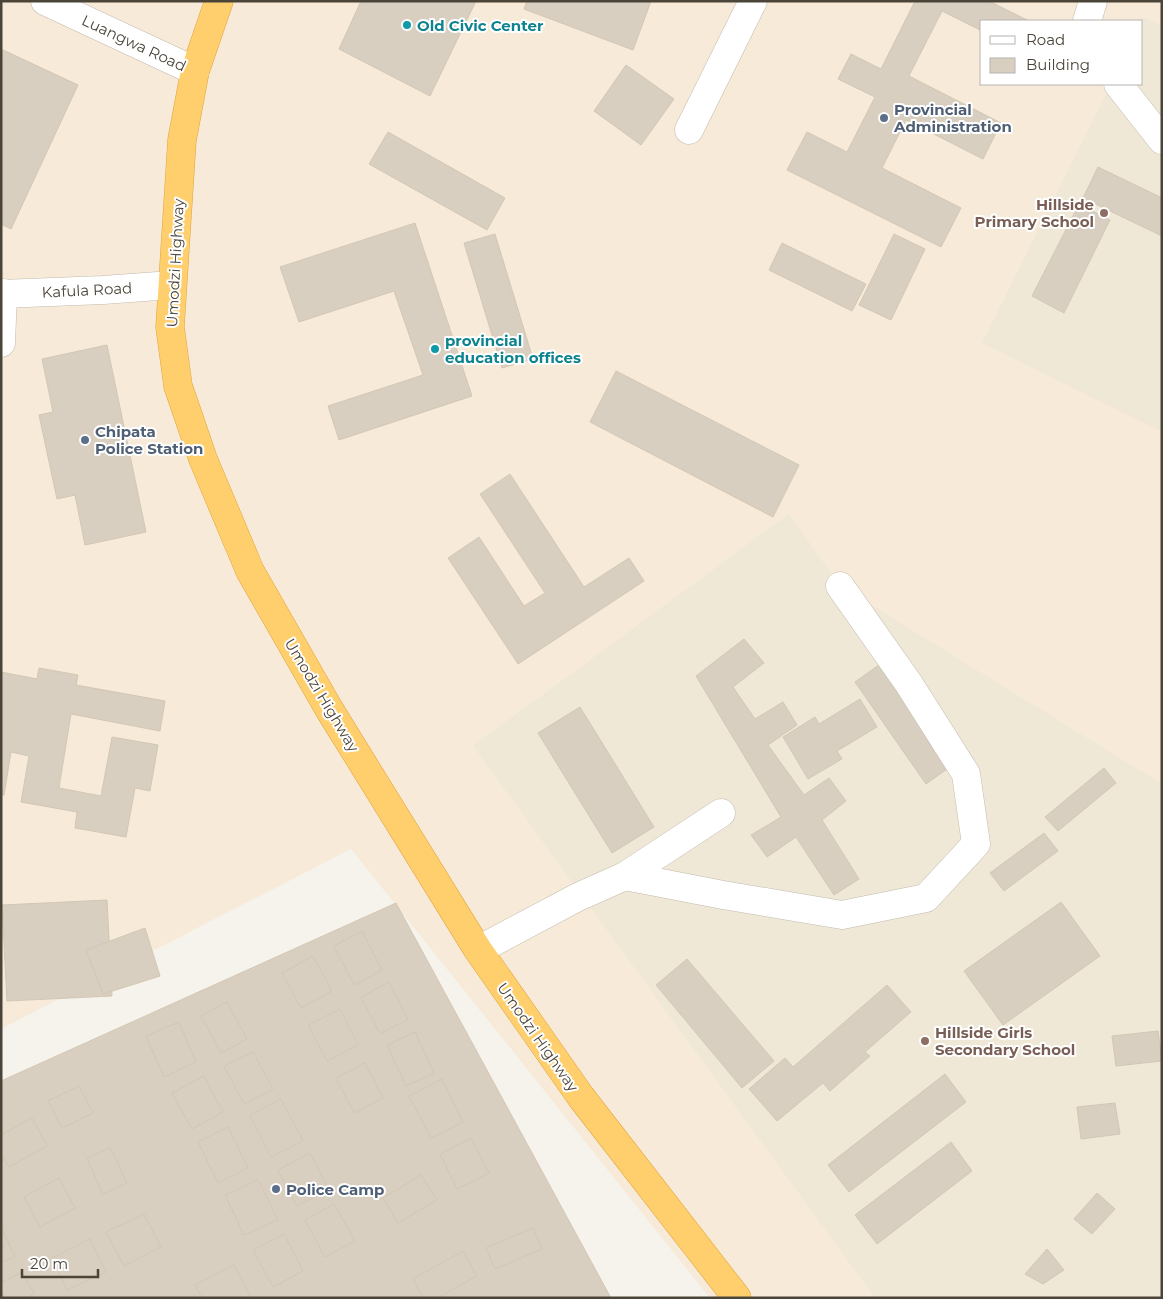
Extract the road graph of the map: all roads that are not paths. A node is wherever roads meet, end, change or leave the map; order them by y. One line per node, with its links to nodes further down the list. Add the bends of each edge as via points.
1 (45, 1): 6 (street, Luangwa Road)
2 (219, 1): 6 (highway, Umodzi Highway)
3 (753, 1): 8 (street)
4 (1093, 1): 5 (street)
5 (1087, 20)
6 (195, 72): 10 (highway, Umodzi Highway, via 182,140)
7 (1119, 85): 9 (street)
8 (689, 130)
9 (1162, 140)
10 (172, 285): 11 (street, Kafula Road); 16 (highway, Umodzi Highway, via 170,327 178,386 203,459 250,571 329,708)
11 (2, 294): 12 (street)
12 (1, 343)
13 (840, 586): 15 (street, via 909,684 966,774 976,844 926,898 842,915)
14 (721, 813): 15 (street)
15 (625, 876): 16 (street, via 578,896)
16 (478, 950): 17 (highway, Umodzi Highway, via 581,1097)
17 (736, 1298)

